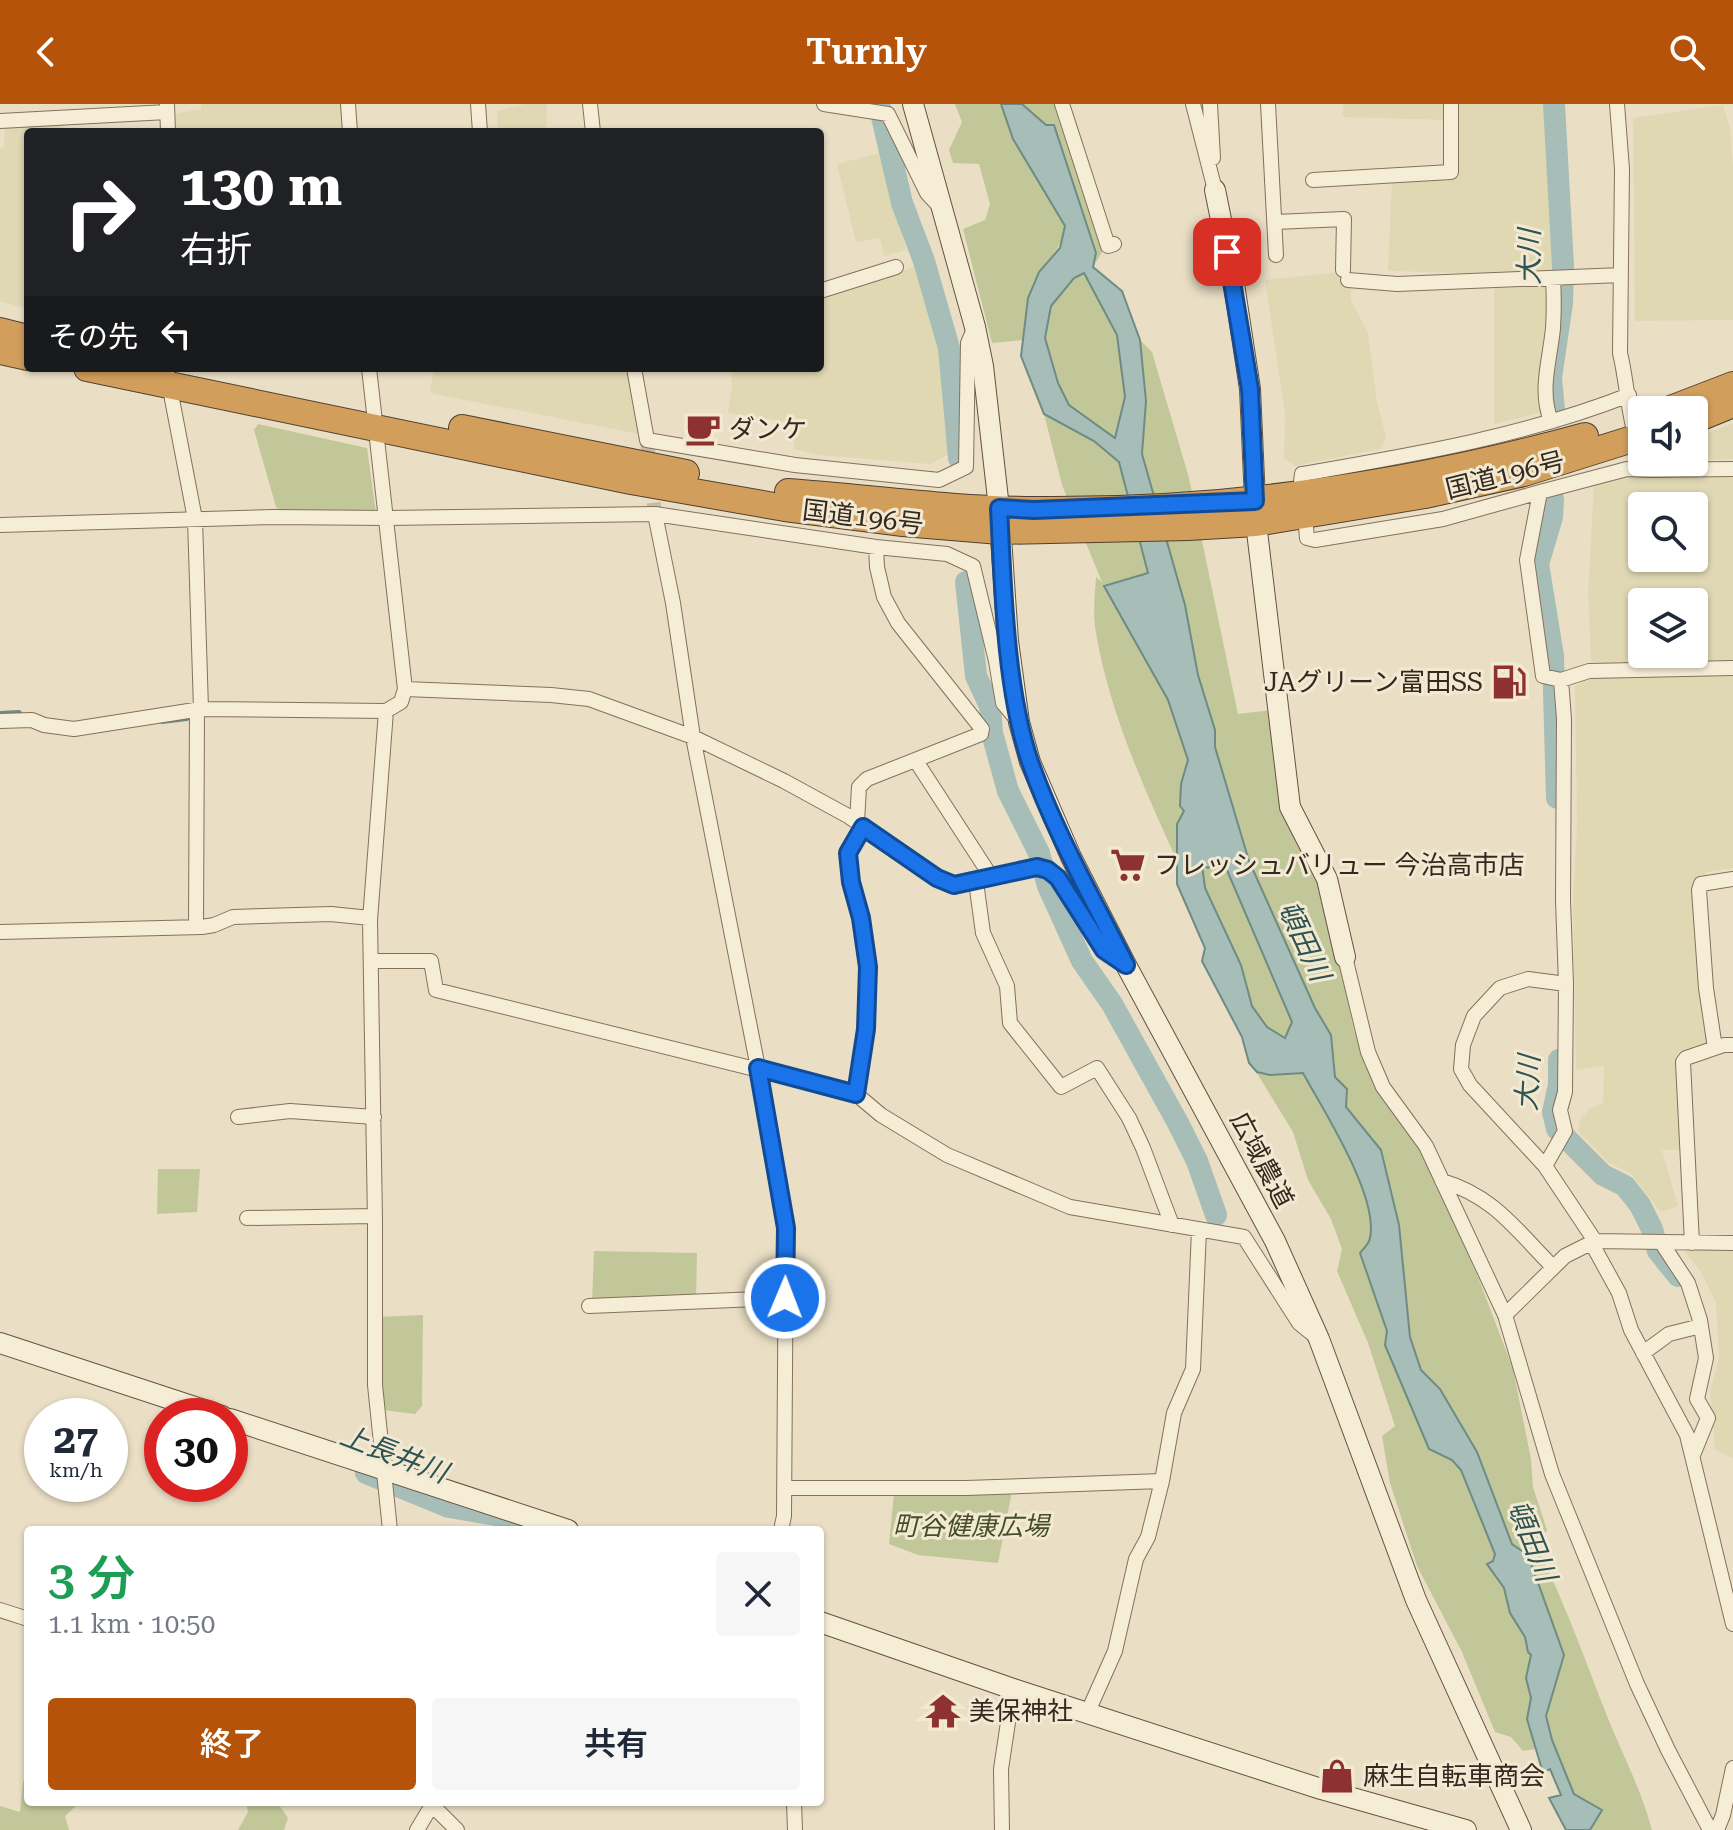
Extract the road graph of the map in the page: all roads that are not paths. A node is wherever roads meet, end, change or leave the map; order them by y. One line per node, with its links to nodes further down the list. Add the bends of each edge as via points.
1 (348, 104): 15 (street)
2 (478, 104): 16 (street)
3 (590, 104): 17 (street)
4 (824, 104): 20 (street, via 888,114 927,193)
5 (913, 104): 20 (street, 広域農道)
6 (1062, 104): 22 (street, via 1108,246)
7 (1193, 104): 19 (street)
8 (1268, 104): 21 (street)
9 (1451, 104): 18 (street, via 1451,172)
10 (1617, 104): 25 (street)
11 (1215, 106): 19 (street)
12 (167, 108): 13 (street); 14 (street)
13 (0, 121)
14 (168, 128)
15 (350, 128)
16 (480, 128)
17 (593, 128)
18 (1313, 180)
19 (1215, 190): 49 (street, via 1250,389)
20 (942, 208): 28 (street, 広域農道)
21 (1275, 222): 23 (street); 26 (street, via 1344,219 1345,275 1397,284)
22 (1114, 244)
23 (1276, 255)
24 (896, 267): 27 (street)
25 (1621, 275): 26 (street); 37 (street, via 1620,353)
26 (1553, 278): 42 (street, via 1544,387)
27 (824, 290)
28 (975, 327): 35 (street, via 968,343 966,467 939,480 795,465 647,440); 53 (street, 広域農道)
29 (0, 331): 30 (highway)
30 (24, 337)
31 (0, 351): 32 (highway)
32 (24, 356)
33 (166, 372): 41 (highway, 国道196号); 52 (street)
34 (369, 372): 41 (street)
35 (635, 372)
36 (1733, 385): 38 (highway)
37 (1629, 395): 42 (street)
38 (1704, 396)
39 (1733, 404): 40 (highway)
40 (1708, 414)
41 (375, 420): 51 (street); 53 (highway, 国道196号, via 631,481 785,508 903,523)
42 (1551, 421): 47 (street, via 1302,474)
43 (1628, 446): 49 (highway, 国道196号, via 1425,495)
44 (1708, 462): 46 (street)
45 (1628, 467): 48 (street)
46 (1733, 469)
47 (1301, 482)
48 (1540, 492): 55 (street, via 1443,519 1315,540 1307,538); 58 (street, via 1527,560 1543,676)
49 (1256, 512): 53 (highway, 国道196号); 73 (street, via 1290,807 1327,879)
50 (655, 514): 51 (street); 56 (street); 64 (street)
51 (387, 518): 52 (street); 59 (street)
52 (195, 519): 54 (street); 60 (street)
53 (1000, 519): 63 (street, 広域農道)
54 (0, 525)
55 (1306, 527)
56 (876, 547): 63 (street, via 947,554 973,566 1003,703); 65 (street, via 884,597 898,623 982,729 981,734)
57 (1733, 668): 58 (street, via 1589,671)
58 (1561, 680): 76 (street)
59 (405, 689): 61 (street, via 401,702); 64 (street, via 589,699)
60 (199, 709): 61 (street); 62 (street, via 74,729 32,720); 71 (street)
61 (386, 711): 70 (street)
62 (0, 721)
63 (1019, 722): 75 (street, 広域農道, via 1030,762 1071,857)
64 (693, 737): 66 (street); 79 (street)
65 (916, 761): 66 (street, via 859,787); 67 (street)
66 (860, 824): 69 (street, via 937,878 954,885); 80 (street, via 848,853 868,967)
67 (992, 878): 69 (street); 75 (street, via 1037,867 1048,870 1104,950)
68 (1733, 879): 78 (street, via 1701,884 1699,890)
69 (976, 882): 87 (street, via 983,933 1007,986 1010,1023 1061,1087 1097,1068 1134,1128)
70 (370, 918): 71 (street, via 233,917); 74 (street)
71 (196, 927): 72 (street)
72 (0, 932)
73 (1345, 957): 84 (street, via 1368,1052 1383,1087 1426,1146)
74 (372, 961): 79 (street, via 431,961 436,990); 82 (street)
75 (1126, 965): 98 (street, 広域農道, via 1275,1241)
76 (1566, 984): 83 (street, via 1565,1092 1560,1110 1565,1131); 83 (street, via 1528,979 1500,988 1474,1016 1463,1045 1461,1069 1470,1085)
77 (1733, 1045): 78 (street)
78 (1715, 1048): 91 (street, via 1683,1062)
79 (758, 1068): 80 (street); 94 (street, via 786,1228)
80 (856, 1094): 87 (street, via 947,1155 1070,1207)
81 (238, 1117): 82 (street, via 290,1111)
82 (374, 1117): 85 (street)
83 (1545, 1166): 89 (street)
84 (1442, 1181): 93 (street, via 1465,1188 1510,1219); 96 (street)
85 (375, 1216): 86 (street); 104 (street, via 375,1385)
86 (247, 1218)
87 (1172, 1225): 88 (street)
88 (1199, 1230): 98 (street, via 1244,1237 1299,1323); 105 (street, via 1193,1369 1174,1413)
89 (1593, 1242): 90 (street); 93 (street); 100 (street)
90 (1661, 1242): 91 (street); 97 (street, via 1688,1283)
91 (1692, 1243): 92 (street)
92 (1733, 1243)
93 (1553, 1267): 96 (street)
94 (785, 1298): 95 (street); 106 (street)
95 (589, 1306)
96 (1505, 1315): 120 (street, via 1552,1474 1637,1684)
97 (1701, 1326): 100 (street, via 1669,1334); 103 (street, via 1706,1358 1697,1399 1708,1418)
98 (1319, 1339): 126 (street, 広域農道, via 1416,1600)
99 (0, 1343): 101 (street)
100 (1643, 1353): 103 (street)
101 (167, 1398)
102 (248, 1425): 104 (street)
103 (1693, 1455): 113 (street)
104 (383, 1469): 107 (street); 108 (street)
105 (1162, 1481): 106 (street); 115 (street, via 1148,1537 1136,1559 1115,1651)
106 (784, 1488): 109 (street)
107 (390, 1526)
108 (556, 1526)
109 (781, 1526)
110 (0, 1610): 111 (street)
111 (24, 1618)
112 (824, 1623): 114 (street)
113 (1733, 1624)
114 (1013, 1689): 115 (street); 124 (street, via 1001,1769)
115 (1087, 1714): 125 (street)
116 (1733, 1768): 120 (street, via 1723,1815)
117 (429, 1806): 121 (street)
118 (432, 1806): 122 (street)
119 (794, 1806): 123 (street)
120 (1709, 1829)
121 (417, 1830)
122 (457, 1830)
123 (795, 1830)
124 (1002, 1830)
125 (1466, 1830)
126 (1521, 1830)

